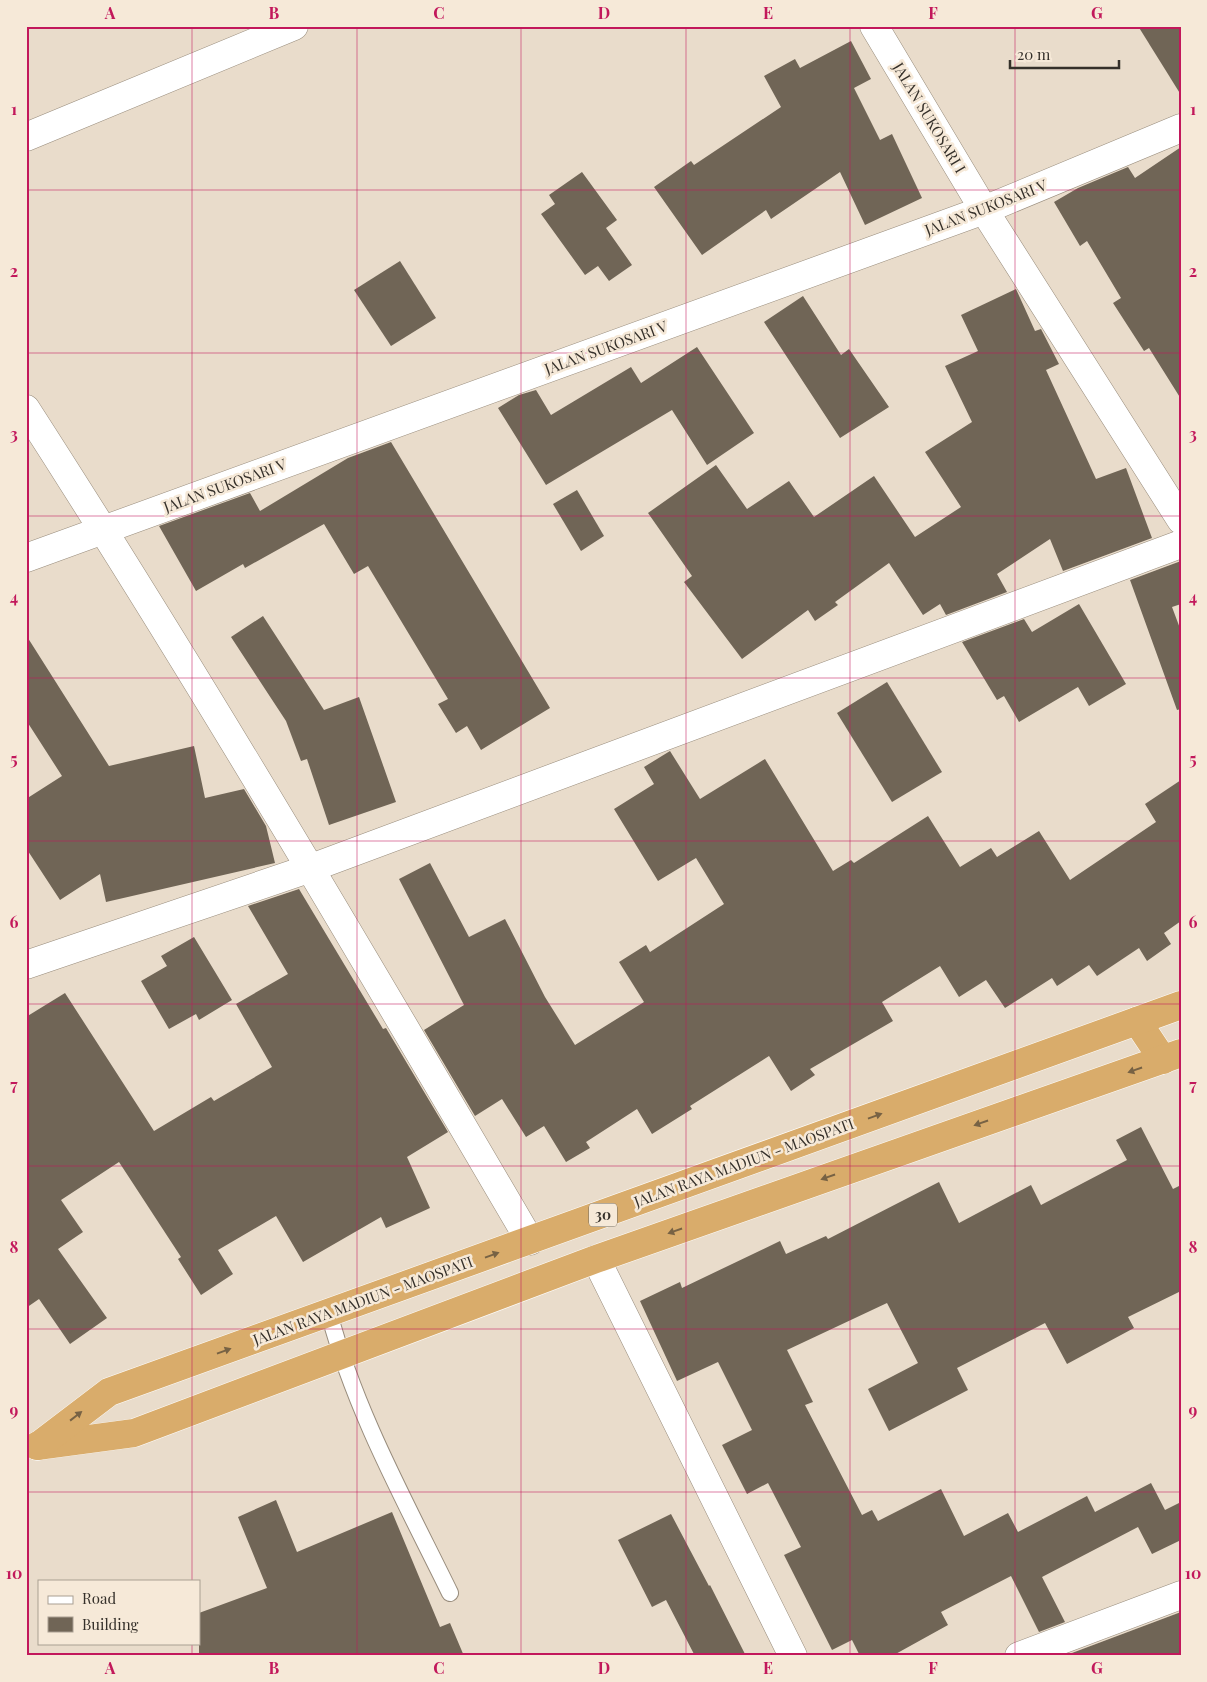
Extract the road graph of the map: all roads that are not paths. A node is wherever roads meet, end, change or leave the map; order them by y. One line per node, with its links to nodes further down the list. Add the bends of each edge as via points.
1 (294, 26): 4 (street)
2 (874, 26): 5 (street, JALAN SUKOSARI I)
3 (1181, 128): 5 (street, JALAN SUKOSARI V)
4 (26, 137)
5 (984, 210): 7 (street, JALAN SUKOSARI I); 8 (street, JALAN SUKOSARI V)
6 (26, 409): 8 (street)
7 (1181, 520)
8 (104, 530): 10 (street, JALAN SUKOSARI V); 11 (street)
9 (1181, 544): 11 (street)
10 (26, 558)
11 (311, 868): 12 (street); 16 (street)
12 (26, 965)
13 (1181, 1005): 14 (highway, JALAN RAYA MADIUN - MAOSPATI / 30)
14 (1137, 1021): 15 (highway); 16 (highway, JALAN RAYA MADIUN - MAOSPATI / 30, one-way to 14)
15 (1172, 1057): 17 (highway, JALAN RAYA MADIUN - MAOSPATI / 30, one-way to 17)
16 (530, 1241): 18 (highway, JALAN RAYA MADIUN - MAOSPATI / 30, one-way to 16)
17 (596, 1259): 19 (highway, JALAN RAYA MADIUN - MAOSPATI / 30); 23 (street)
18 (329, 1312): 19 (lane); 20 (highway, JALAN RAYA MADIUN - MAOSPATI / 30, one-way to 18, via 109,1392)
19 (340, 1354): 20 (highway, JALAN RAYA MADIUN - MAOSPATI / 30, via 134,1433); 21 (lane, via 363,1414)
20 (32, 1447)
21 (450, 1593)
22 (1181, 1595): 24 (street)
23 (793, 1656)
24 (1019, 1656)

